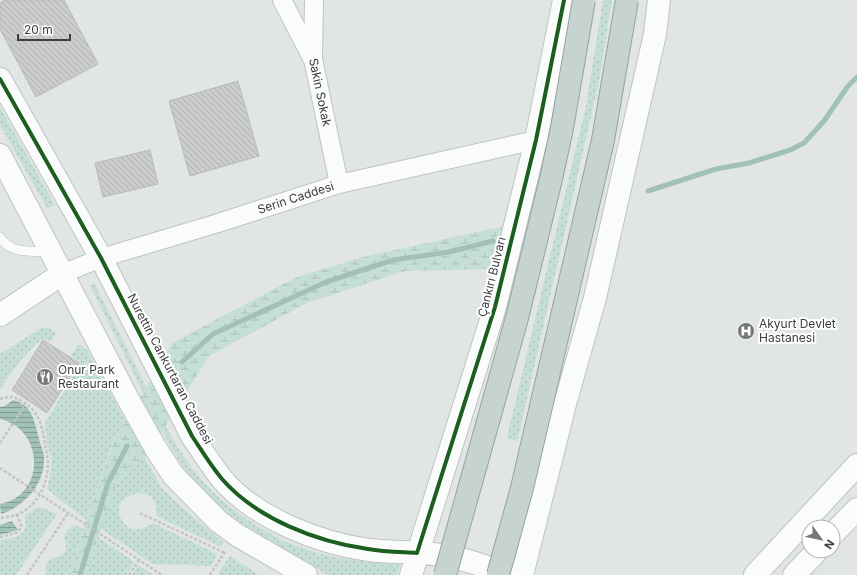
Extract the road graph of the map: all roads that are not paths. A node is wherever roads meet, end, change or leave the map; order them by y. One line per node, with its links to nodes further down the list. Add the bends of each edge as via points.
1 (282, 0): 7 (street)
2 (314, 0): 7 (street, Sakin Sokak)
3 (564, 0): 9 (street, Çankırı Bulvarı)
4 (584, 0): 24 (highway, bridge, via 551,179 517,318)
5 (627, 0): 25 (highway, bridge, via 599,156 522,488)
6 (660, 0): 27 (street, via 655,34 595,298)
7 (313, 59): 11 (street, Sakin Sokak)
8 (0, 79): 14 (street, Nurettin Cankurtaran Caddesi)
9 (536, 140): 11 (street, Serin Caddesi); 20 (street, Çankırı Bulvarı, via 495,307)
10 (0, 155): 13 (street)
11 (339, 184): 14 (street, Serin Caddesi)
12 (0, 238): 13 (lane, via 7,246 16,250)
13 (50, 253): 15 (street)
14 (101, 258): 15 (street, Serin Caddesi); 20 (street, Nurettin Cankurtaran Caddesi, via 179,412 223,480 244,500 290,527 344,545 368,550)
15 (62, 274): 16 (street); 22 (street, via 128,399 173,475 218,521)
16 (0, 315)
17 (857, 465): 28 (street)
18 (857, 509): 19 (street)
19 (841, 526)
20 (417, 553): 23 (street, Çankırı Bulvarı); 26 (street, Nurettin Cankurtaran Caddesi, via 442,555 472,562)
21 (809, 559): 29 (street)
22 (306, 575)
23 (411, 575)
24 (445, 575)
25 (498, 575)
26 (511, 575)
27 (522, 575)
28 (755, 575)
29 (794, 575)

